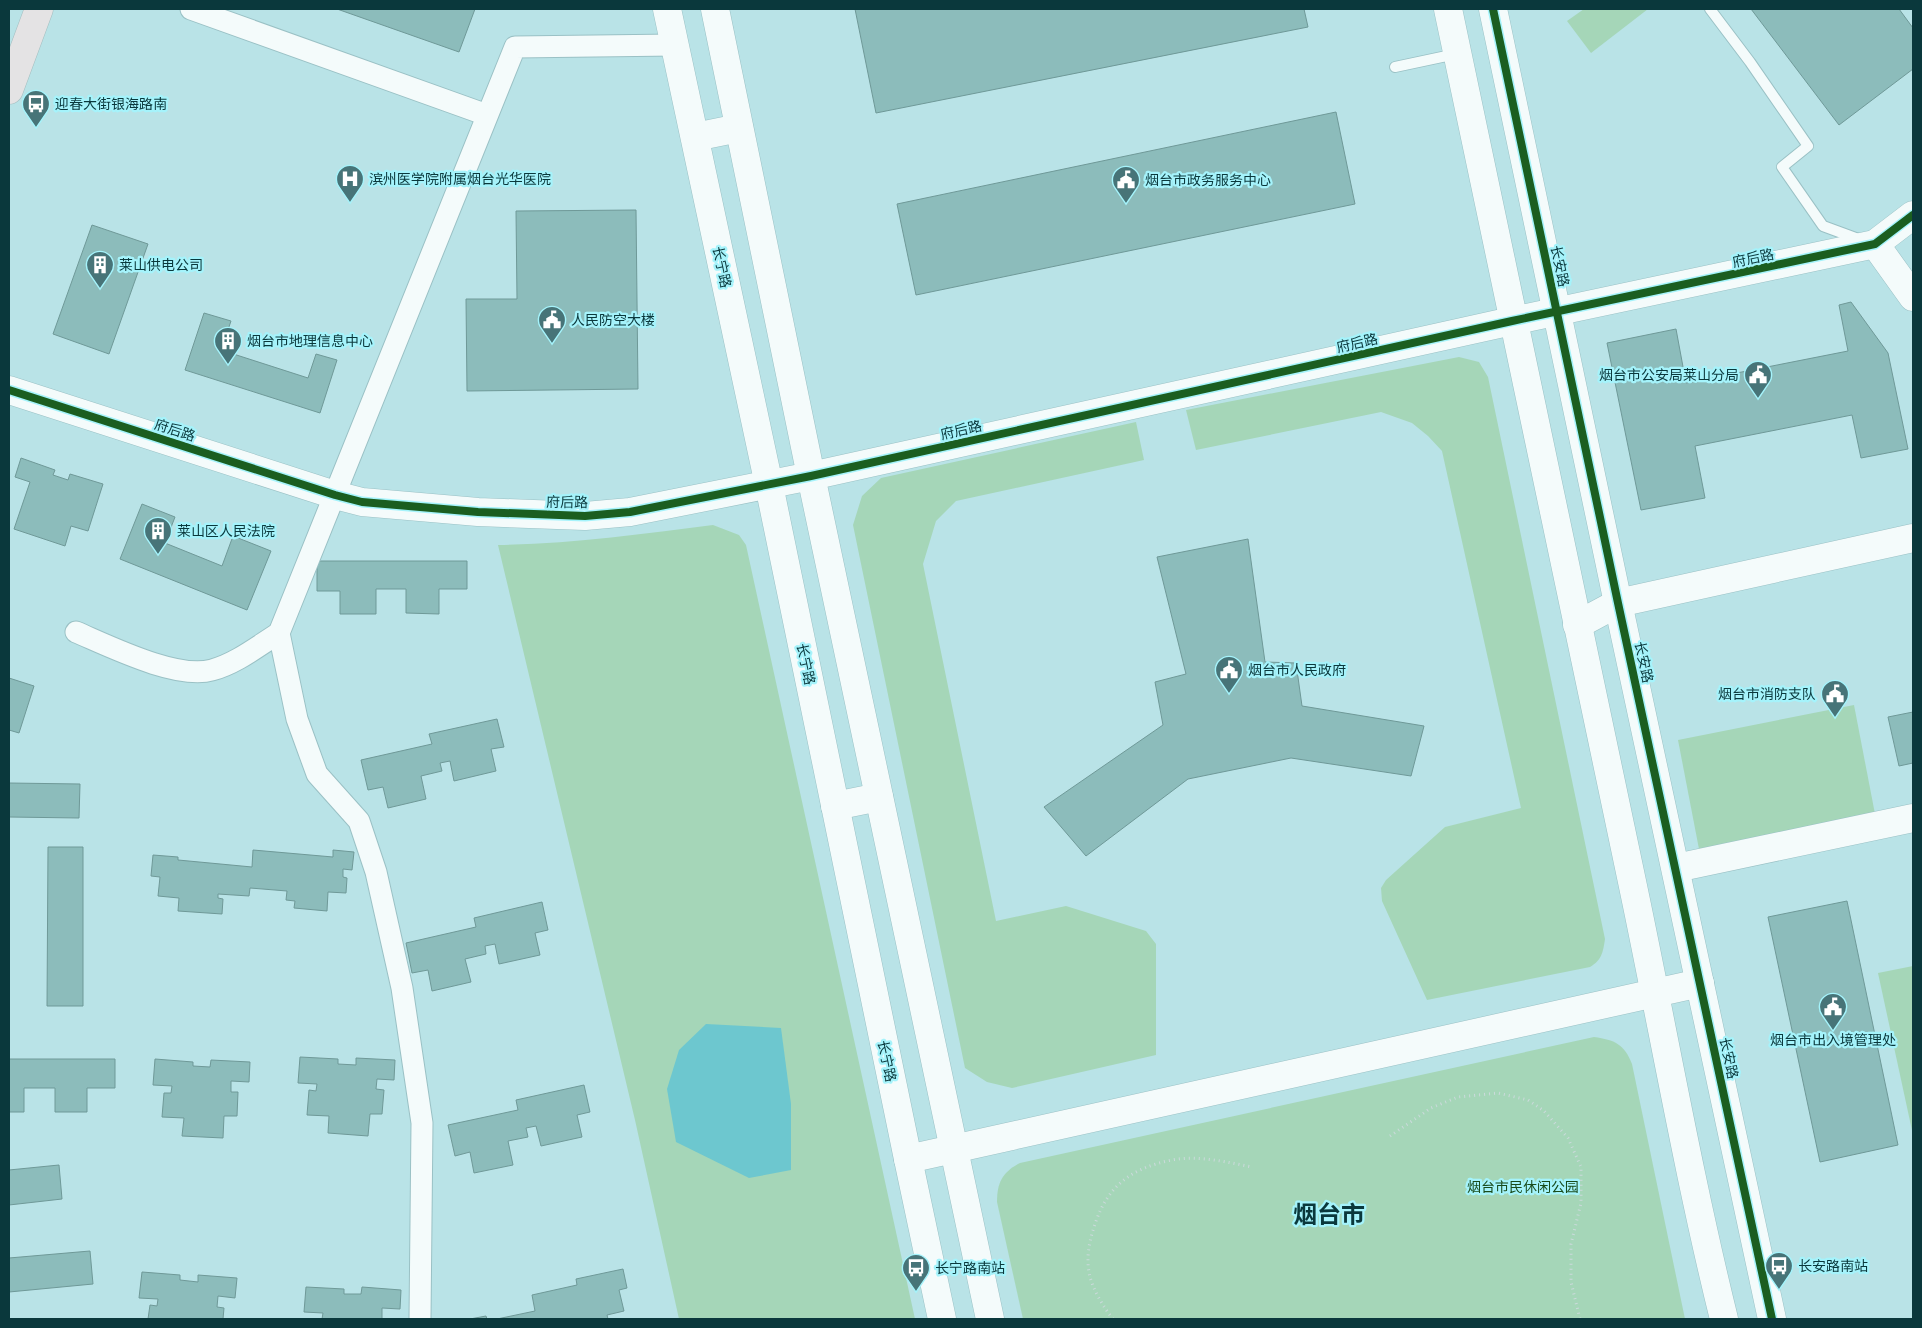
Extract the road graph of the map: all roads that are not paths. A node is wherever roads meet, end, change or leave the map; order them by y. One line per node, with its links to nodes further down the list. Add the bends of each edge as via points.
1 (39, 9): 11 (main road)
2 (191, 9): 12 (street)
3 (668, 9): 8 (street, 长宁路)
4 (715, 9): 13 (street)
5 (1448, 9): 9 (street)
6 (1493, 9): 18 (street, 长安路)
7 (1710, 9): 16 (lane, via 1808,146 1782,167 1797,189 1823,226)
8 (675, 45): 12 (street, via 514,47); 14 (street, 长宁路)
9 (1457, 54): 10 (lane); 19 (street)
10 (1394, 67)
11 (9, 90)
12 (487, 115): 23 (street)
13 (739, 128): 14 (street); 21 (street)
14 (695, 138): 22 (street, 长宁路)
15 (1913, 215): 16 (street, 府后路)
16 (1875, 244): 17 (street); 18 (street, 府后路)
17 (1913, 298)
18 (1557, 312): 19 (street, 府后路); 25 (street, 长安路)
19 (1512, 321): 21 (street, 府后路); 26 (street)
20 (9, 390): 23 (street, 府后路)
21 (811, 476): 22 (street, 府后路); 29 (street)
22 (769, 485): 23 (street, 府后路, via 630,512 585,516 478,512 362,502); 30 (street, 长宁路)
23 (335, 495): 28 (street)
24 (1913, 538): 25 (street)
25 (1618, 603): 26 (street); 32 (street, 长安路)
26 (1577, 625): 34 (street)
27 (76, 632): 28 (street, via 158,666 183,671 210,671 236,660)
28 (279, 633): 37 (street, via 297,719 317,774 359,821 374,863 402,988 422,1123)
29 (879, 797): 30 (street); 35 (street)
30 (835, 806): 36 (street, 长宁路)
31 (1913, 818): 32 (street)
32 (1676, 868): 33 (street, 长安路)
33 (1700, 984): 34 (street); 41 (street, 长安路)
34 (1655, 992): 35 (street); 40 (street)
35 (954, 1149): 36 (street); 39 (street)
36 (908, 1159): 38 (street, 长宁路)
37 (420, 1319)
38 (942, 1319)
39 (990, 1319)
40 (1724, 1319)
41 (1772, 1319)

